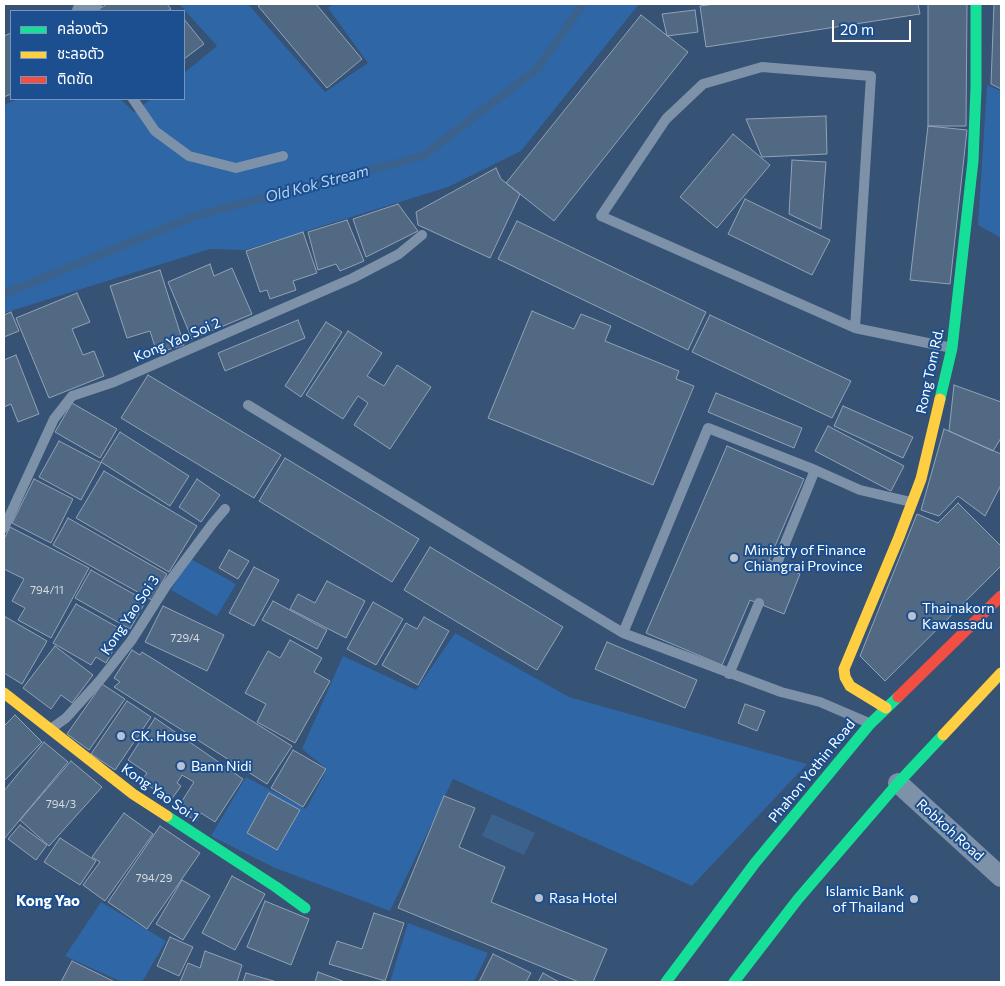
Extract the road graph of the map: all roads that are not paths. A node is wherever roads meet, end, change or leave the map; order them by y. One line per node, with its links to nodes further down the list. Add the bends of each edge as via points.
1 (976, 4): 6 (street, Rong Tom Rd., via 972,161)
2 (134, 100): 3 (lane, via 155,131 189,156 236,168)
3 (283, 156)
4 (422, 235): 11 (lane, Kong Yao Soi 2, via 399,254 353,278 114,382 72,396 54,419)
5 (855, 328): 5 (lane, via 870,76 762,67 703,84 666,119 601,216); 6 (lane)
6 (952, 348): 9 (street, Rong Tom Rd., via 921,479)
7 (248, 405): 15 (lane)
8 (815, 470): 9 (lane, via 860,490); 12 (lane); 15 (lane, via 708,428)
9 (912, 502): 19 (street, Rong Tom Rd., via 844,669 850,686)
10 (225, 509): 21 (lane, Kong Yao Soi 3, via 166,586 132,641 101,680 66,718)
11 (4, 528)
12 (777, 563)
13 (1001, 596): 19 (street, Phahon Yothin Road)
14 (759, 603): 17 (lane)
15 (623, 633): 17 (lane)
16 (1001, 673): 22 (street)
17 (730, 674): 20 (lane, via 820,702)
18 (4, 693): 21 (street, Kong Yao Soi 1)
19 (886, 708): 20 (street, Phahon Yothin Road)
20 (870, 724): 25 (street, Phahon Yothin Road, via 755,863)
21 (49, 730): 24 (street, Kong Yao Soi 1, via 133,794)
22 (898, 783): 23 (street, Robkoh Road); 26 (street, via 798,899)
23 (1001, 877)
24 (305, 908)
25 (666, 982)
26 (734, 982)

